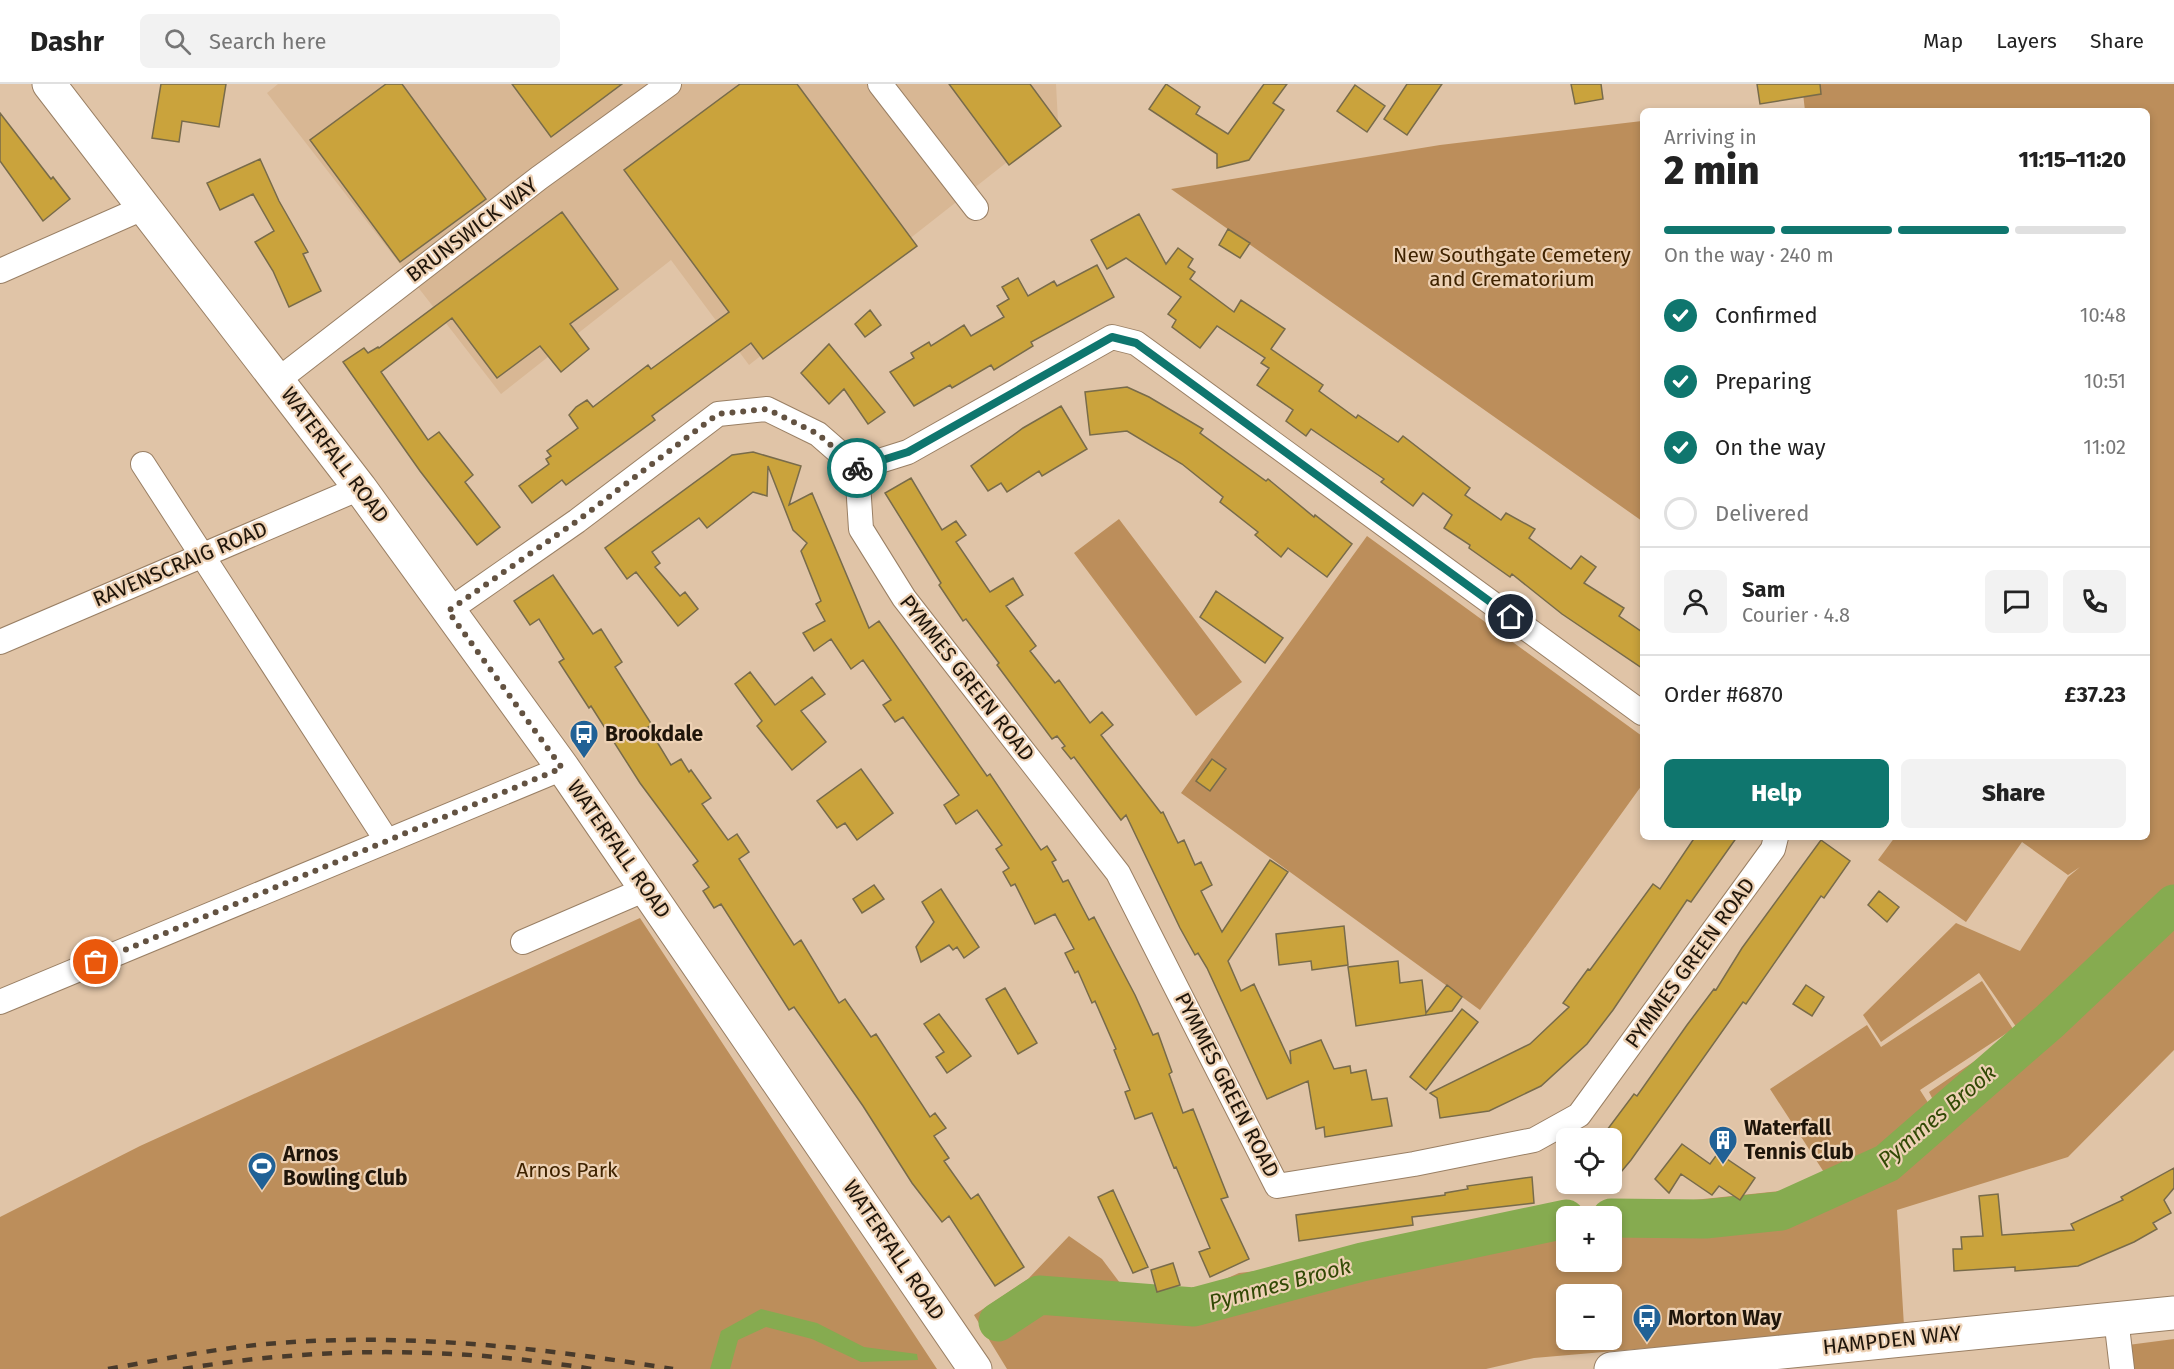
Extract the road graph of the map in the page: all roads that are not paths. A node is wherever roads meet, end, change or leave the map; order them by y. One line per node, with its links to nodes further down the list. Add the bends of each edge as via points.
1 (49, 84): 4 (main road, WATERFALL ROAD)
2 (669, 84): 7 (street, BRUNSWICK WAY, via 539,178)
3 (880, 84): 5 (street)
4 (143, 208): 6 (street); 7 (main road, WATERFALL ROAD)
5 (976, 208)
6 (4, 263)
7 (278, 380): 10 (main road, WATERFALL ROAD)
8 (143, 464): 11 (street)
9 (857, 468): 12 (street, via 818,434 767,409 718,414 577,521); 14 (street, via 908,452 1112,337 1136,343); 16 (street, PYMMES GREEN ROAD, via 861,529 904,598 1118,873 1277,1186 1533,1140 1579,1115 1773,849)
10 (360, 488): 11 (street, RAVENSCRAIG ROAD); 12 (main road, WATERFALL ROAD)
11 (203, 554): 13 (street, RAVENSCRAIG ROAD); 17 (street)
12 (448, 611): 15 (main road, WATERFALL ROAD)
13 (0, 642)
14 (1640, 712)
15 (562, 768): 17 (street); 18 (main road, WATERFALL ROAD)
16 (1775, 840)
17 (387, 841): 20 (street)
18 (646, 889): 19 (street); 23 (main road, WATERFALL ROAD)
19 (523, 942)
20 (0, 1002)
21 (2173, 1308): 22 (main road, HAMPDEN WAY)
22 (2116, 1318): 24 (main road, HAMPDEN WAY); 25 (street)
23 (975, 1369)
24 (1611, 1369)
25 (2122, 1369)

